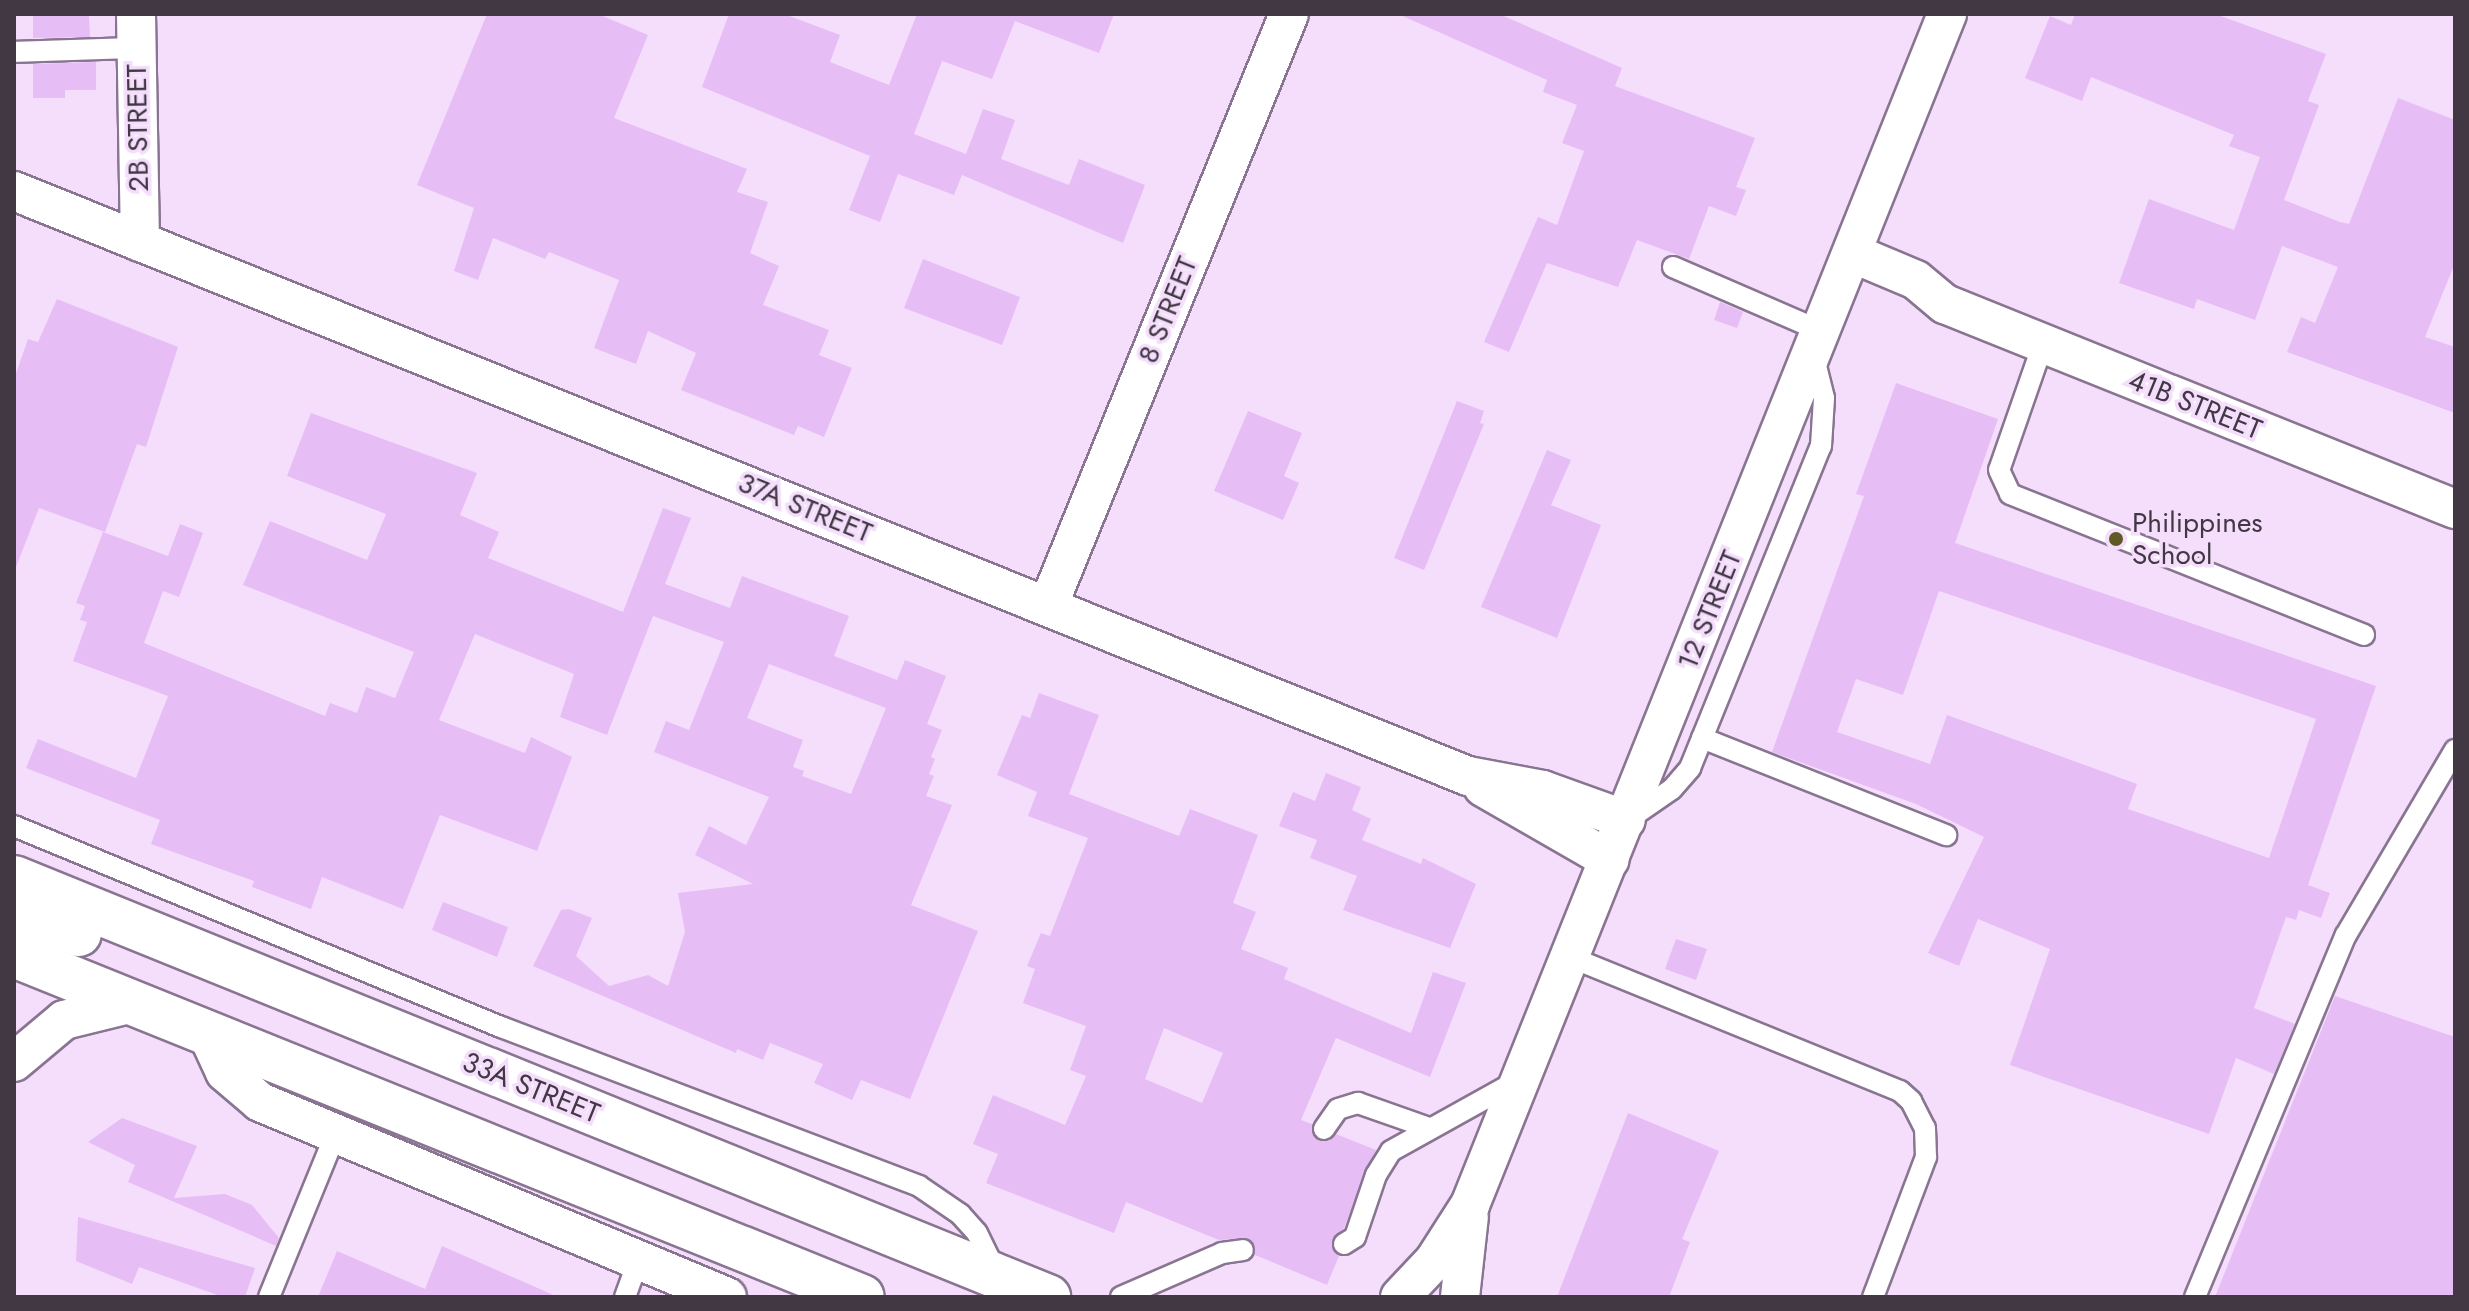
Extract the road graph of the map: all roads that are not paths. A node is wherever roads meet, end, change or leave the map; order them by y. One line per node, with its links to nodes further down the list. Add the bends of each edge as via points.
1 (1289, 14): 12 (street, 8 STREET)
2 (1947, 14): 7 (street, 12 STREET)
3 (137, 31): 4 (lane); 6 (street, 2B STREET)
4 (14, 52)
5 (14, 191): 6 (street, 37A STREET)
6 (140, 242): 12 (street, 37A STREET)
7 (1848, 264): 9 (street, 12 STREET); 10 (street, 41B STREET, via 1916,280 1934,300)
8 (1673, 267): 9 (lane)
9 (1817, 342): 14 (lane, via 1824,398 1821,446); 17 (street, 12 STREET)
10 (2043, 344): 11 (street, 41B STREET); 13 (lane, via 1999,470 2010,494)
11 (2455, 509)
12 (1048, 606): 16 (street, 37A STREET)
13 (2364, 635)
14 (1702, 738): 17 (lane, via 1682,779); 19 (lane)
15 (2455, 750): 47 (lane, via 2346,935)
16 (1468, 776): 17 (street, 37A STREET, via 1543,790); 20 (street, 37A STREET)
17 (1626, 820): 20 (street, 12 STREET)
18 (14, 826): 37 (lane, via 501,1027 919,1186 968,1223)
19 (1946, 835)
20 (1610, 860): 24 (street, 12 STREET)
21 (14, 878): 26 (street, 33A STREET)
22 (14, 917): 26 (street, via 40,919 305,1017)
23 (14, 955): 25 (street)
24 (1570, 957): 29 (street, 12 STREET); 46 (lane, via 1900,1091 1911,1101 1925,1128 1926,1157)
25 (133, 1003): 27 (street); 28 (street, via 64,1020)
26 (374, 1024): 37 (street, 33A STREET)
27 (207, 1033): 32 (street, via 214,1055 240,1089); 41 (street)
28 (14, 1062)
29 (1521, 1080): 30 (lane); 33 (street, 12 STREET)
30 (1429, 1128): 31 (lane, via 1358,1103 1338,1109); 34 (lane, via 1399,1144 1382,1162 1355,1237)
31 (1324, 1129)
32 (335, 1135): 36 (street); 38 (lane)
33 (1470, 1205): 44 (street, 12 STREET, via 1434,1261); 45 (street, 12 STREET)
34 (1344, 1244)
35 (1243, 1250): 43 (lane, via 1222,1253)
36 (638, 1262): 39 (lane); 40 (street)
37 (998, 1278): 42 (street, 33A STREET)
38 (269, 1297)
39 (625, 1297)
40 (727, 1297)
41 (862, 1297)
42 (1048, 1297)
43 (1121, 1297)
44 (1400, 1297)
45 (1460, 1297)
46 (1873, 1297)
47 (2195, 1297)

